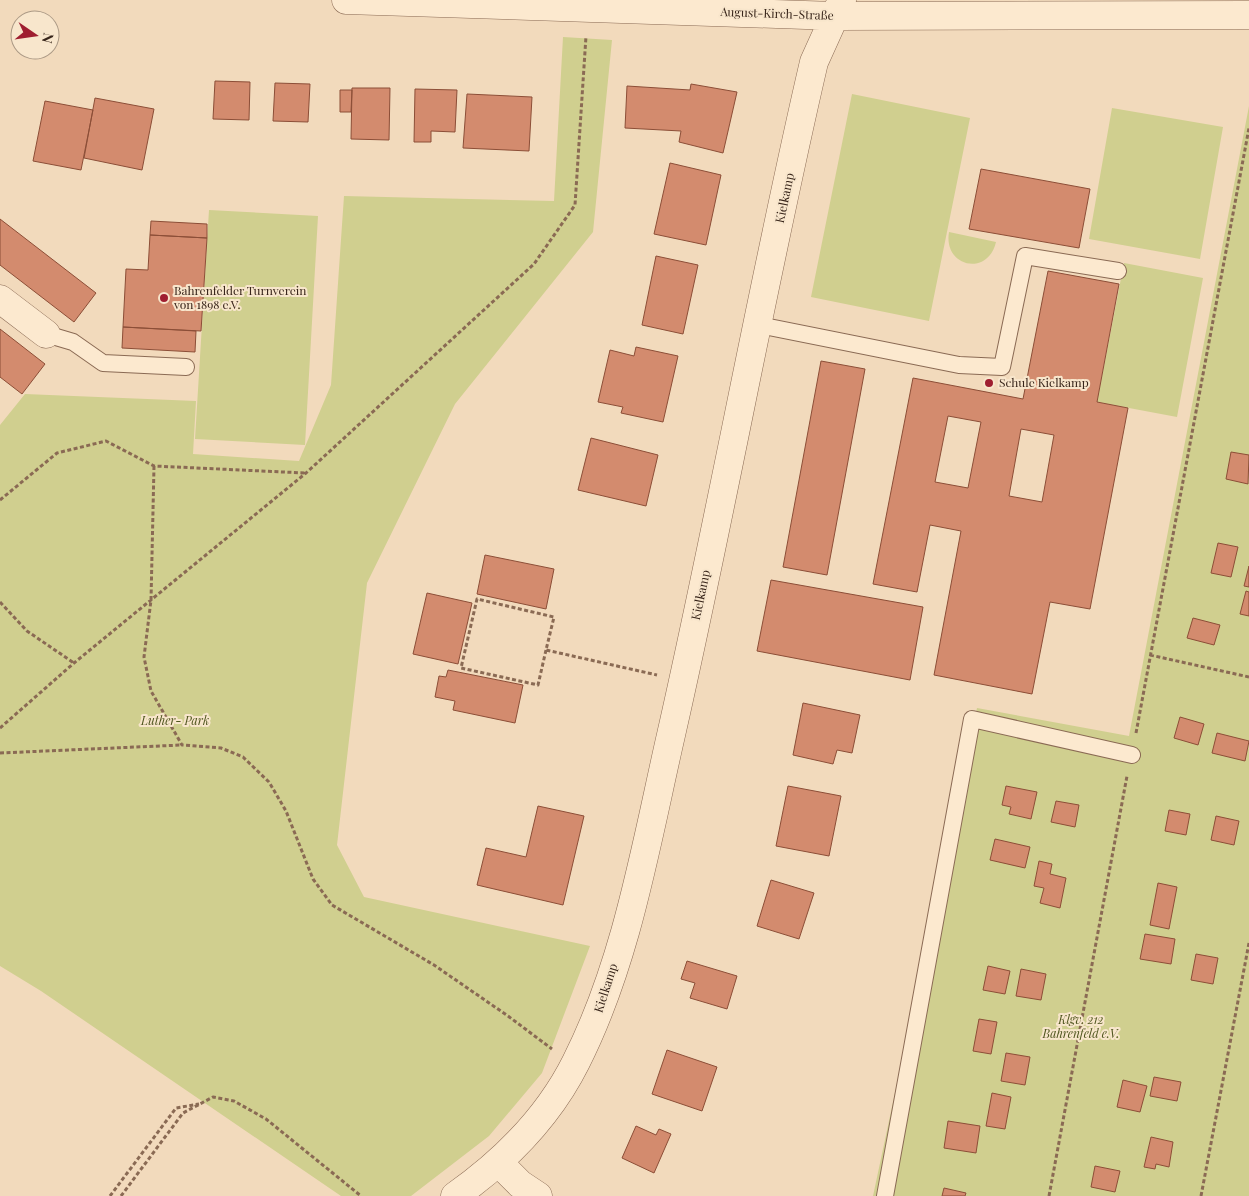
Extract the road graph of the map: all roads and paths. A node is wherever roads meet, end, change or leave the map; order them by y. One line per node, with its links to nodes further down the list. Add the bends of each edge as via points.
1 (346, 0): 2 (street, August-Kirch-Straße)
2 (839, 8): 3 (street, August-Kirch-Straße); 9 (street, Kielkamp, via 814,62)
3 (1209, 8): 4 (street, August-Kirch-Straße)
4 (1249, 16)
5 (586, 28): 13 (path, via 575,205 534,264)
6 (1249, 128): 18 (path)
7 (1118, 272): 9 (lane, via 1025,256 1002,368 959,365)
8 (0, 299): 10 (street)
9 (759, 325): 29 (street, Kielkamp, via 641,867 604,996 590,1034 555,1100)
10 (46, 334): 11 (lane, via 74,342 103,363)
11 (186, 367)
12 (154, 466): 13 (path); 14 (path, via 106,441 57,453); 15 (path)
13 (306, 473): 15 (path)
14 (0, 500)
15 (151, 600): 19 (path); 23 (path, via 144,657 151,691)
16 (0, 602): 19 (path, via 27,631)
17 (546, 650): 17 (path, via 554,617 477,599 461,668 538,685); 20 (path)
18 (1150, 655): 21 (path); 25 (path)
19 (74, 663): 22 (path)
20 (660, 675)
21 (1249, 677)
22 (0, 728)
23 (182, 745): 24 (path); 27 (path, via 221,748 243,757 269,782 286,811 313,879 332,905 434,965)
24 (0, 753)
25 (1132, 755): 35 (lane, via 972,719); 36 (path)
26 (1249, 943): 37 (path)
27 (558, 1054)
28 (204, 1103): 30 (path, via 176,1108); 31 (path, via 183,1113); 32 (path, via 212,1098 234,1101 266,1119)
29 (499, 1163): 33 (street, Kielkamp); 34 (street)
30 (110, 1196)
31 (121, 1196)
32 (361, 1196)
33 (455, 1196)
34 (538, 1196)
35 (885, 1196)
36 (1049, 1196)
37 (1201, 1196)

